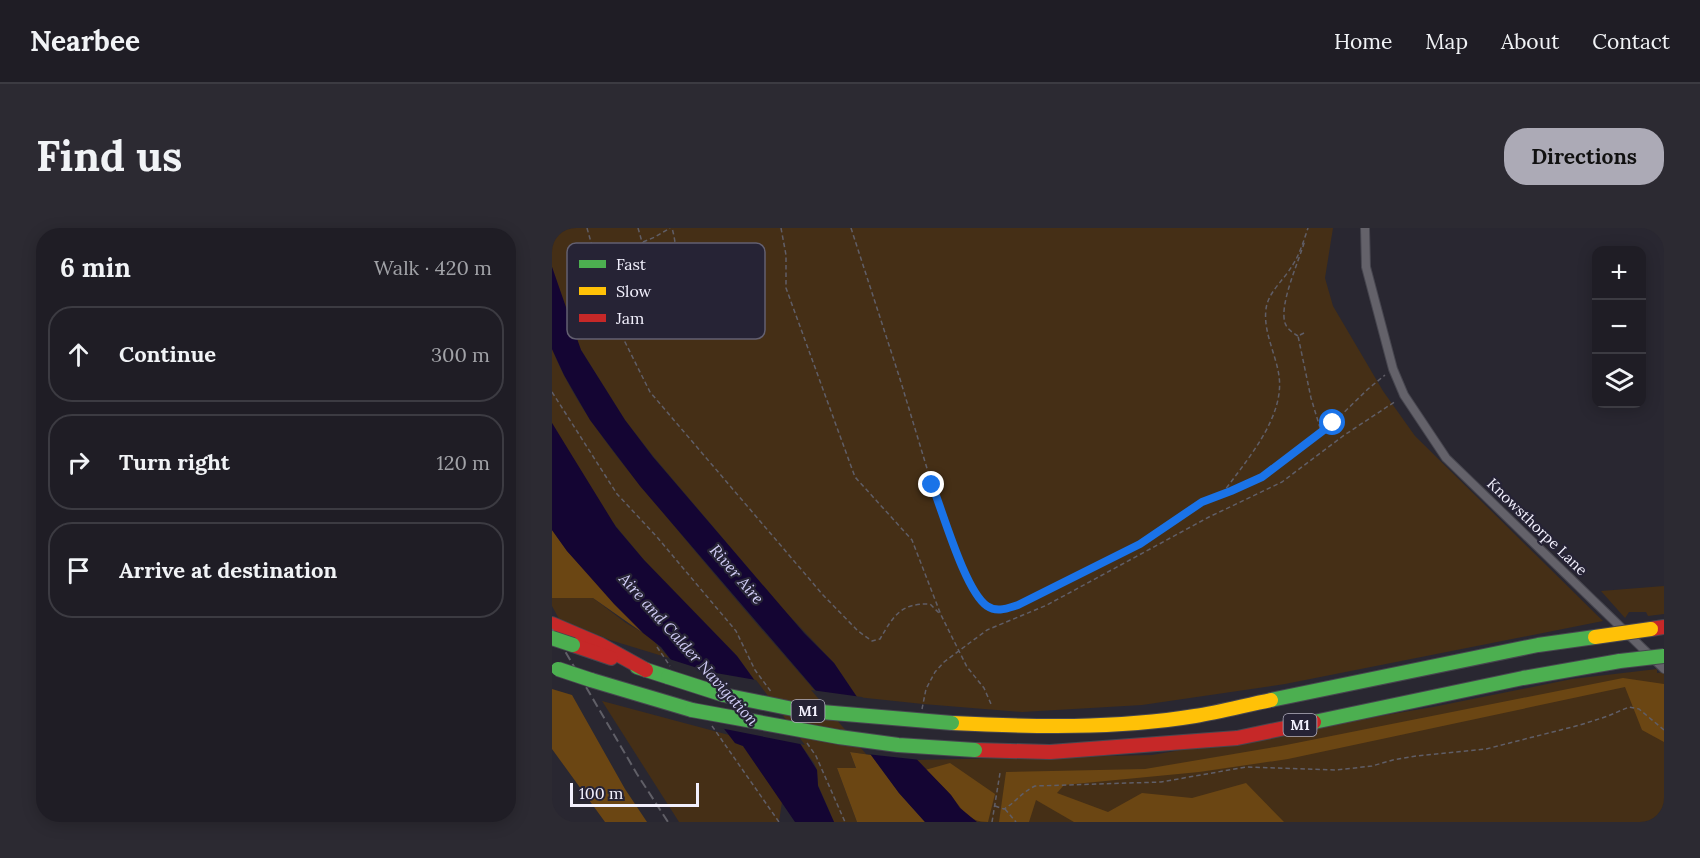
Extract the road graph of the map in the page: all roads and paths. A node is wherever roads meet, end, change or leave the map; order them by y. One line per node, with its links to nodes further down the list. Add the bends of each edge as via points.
1 (587, 228): 9 (path)
2 (638, 228): 8 (path)
3 (671, 228): 8 (path); 10 (path)
4 (781, 228): 19 (path, via 786,288 855,477 912,540)
5 (851, 228): 18 (path, via 932,485 967,577 988,607 1000,610 1018,605 1140,544 1202,502)
6 (1365, 228): 14 (street, Knowsthorpe Lane, via 1366,267)
7 (1308, 229): 12 (path, via 1284,309 1285,323); 18 (path, via 1293,265 1266,308 1279,378 1277,407 1259,444)
8 (642, 242)
9 (591, 243)
10 (676, 243)
11 (1304, 333): 12 (path)
12 (1298, 336): 17 (path)
13 (624, 339): 19 (path, via 650,392 858,631 872,641 880,639 899,612 913,603 930,604)
14 (1393, 369): 16 (street, Knowsthorpe Lane); 17 (path)
15 (552, 392): 30 (path, via 617,494 735,631)
16 (1404, 395): 24 (path, via 1282,482 1047,605 987,630); 27 (street, Knowsthorpe Lane, via 1446,458)
17 (1322, 432): 18 (path, via 1262,477)
18 (1222, 494)
19 (941, 615): 24 (path)
20 (559, 627): 28 (highway)
21 (1658, 628): 29 (highway, M1, bridge, via 1538,645 1194,716 1101,725 1024,727 798,710 724,694)
22 (552, 638): 28 (highway, M1, bridge)
23 (657, 647): 29 (path)
24 (960, 651): 31 (path); 32 (path, via 935,672 926,689)
25 (1664, 656): 26 (highway, M1, bridge, via 1523,678 1237,738 1050,752 898,745 839,737 692,710)
26 (555, 667)
27 (1664, 669)
28 (646, 670): 29 (highway, M1)
29 (670, 672)
30 (775, 698)
31 (991, 704)
32 (922, 710)
33 (711, 724): 39 (path)
34 (1664, 729): 38 (path, via 1639,709 1629,707 1599,719 1486,749 1336,770 1246,767 1161,782 1035,786)
35 (802, 737): 40 (path, via 816,756)
36 (1000, 773): 37 (path)
37 (995, 806): 38 (path); 41 (path)
38 (1004, 809): 42 (path)
39 (779, 822)
40 (846, 822)
41 (992, 822)
42 (1016, 822)

